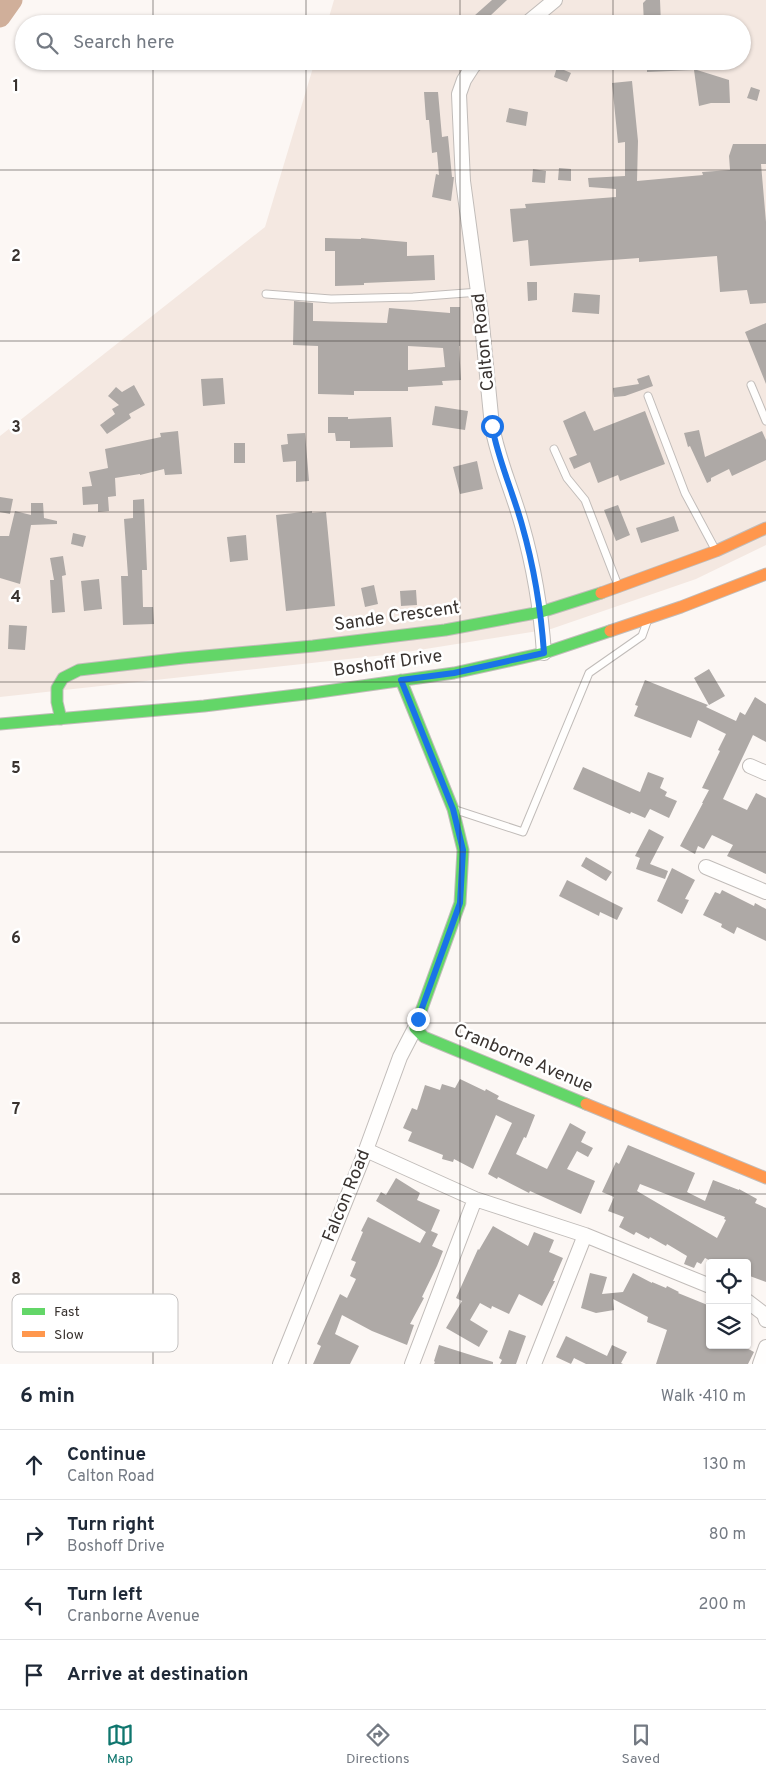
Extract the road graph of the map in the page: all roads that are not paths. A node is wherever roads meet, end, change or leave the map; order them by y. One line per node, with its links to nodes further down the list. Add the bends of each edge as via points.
1 (555, 0): 2 (street)
2 (537, 15)
3 (470, 70): 4 (street, Calton Road, via 459,94 463,180)
4 (479, 292): 5 (lane, via 331,299); 14 (street, Calton Road, via 495,442 522,526)
5 (266, 294)
6 (751, 385): 8 (lane)
7 (648, 396): 11 (lane, via 685,494)
8 (766, 421)
9 (554, 449): 13 (lane, via 567,478 585,500)
10 (766, 528): 11 (street, Sande Crescent)
11 (716, 551): 13 (street, Sande Crescent)
12 (766, 574): 15 (street, Boshoff Drive)
13 (619, 588): 14 (street, Sande Crescent)
14 (541, 612): 16 (street, Calton Road); 18 (street, Sande Crescent, via 445,630 79,670 67,674 56,688)
15 (648, 618): 16 (street, Boshoff Drive); 22 (lane, via 642,636 589,673 523,832)
16 (544, 653): 17 (street, Boshoff Drive, via 454,673)
17 (401, 680): 18 (street, Boshoff Drive, via 296,695); 22 (street)
18 (61, 719): 19 (street, Boshoff Drive)
19 (0, 724)
20 (750, 766): 21 (street)
21 (766, 773)
22 (453, 809): 25 (street, via 463,850 460,903)
23 (706, 867): 24 (street)
24 (766, 892)
25 (415, 1028): 26 (street, Falcon Road, via 400,1057); 27 (street, Cranborne Avenue, via 424,1036)
26 (366, 1150): 28 (street); 34 (street, Falcon Road)
27 (766, 1178)
28 (475, 1198): 29 (street); 35 (street)
29 (585, 1236): 30 (street); 36 (street)
30 (706, 1284)
31 (751, 1304): 32 (street, via 764,1314)
32 (766, 1320)
33 (766, 1347): 37 (street)
34 (280, 1364)
35 (412, 1364)
36 (534, 1364)
37 (760, 1364)

